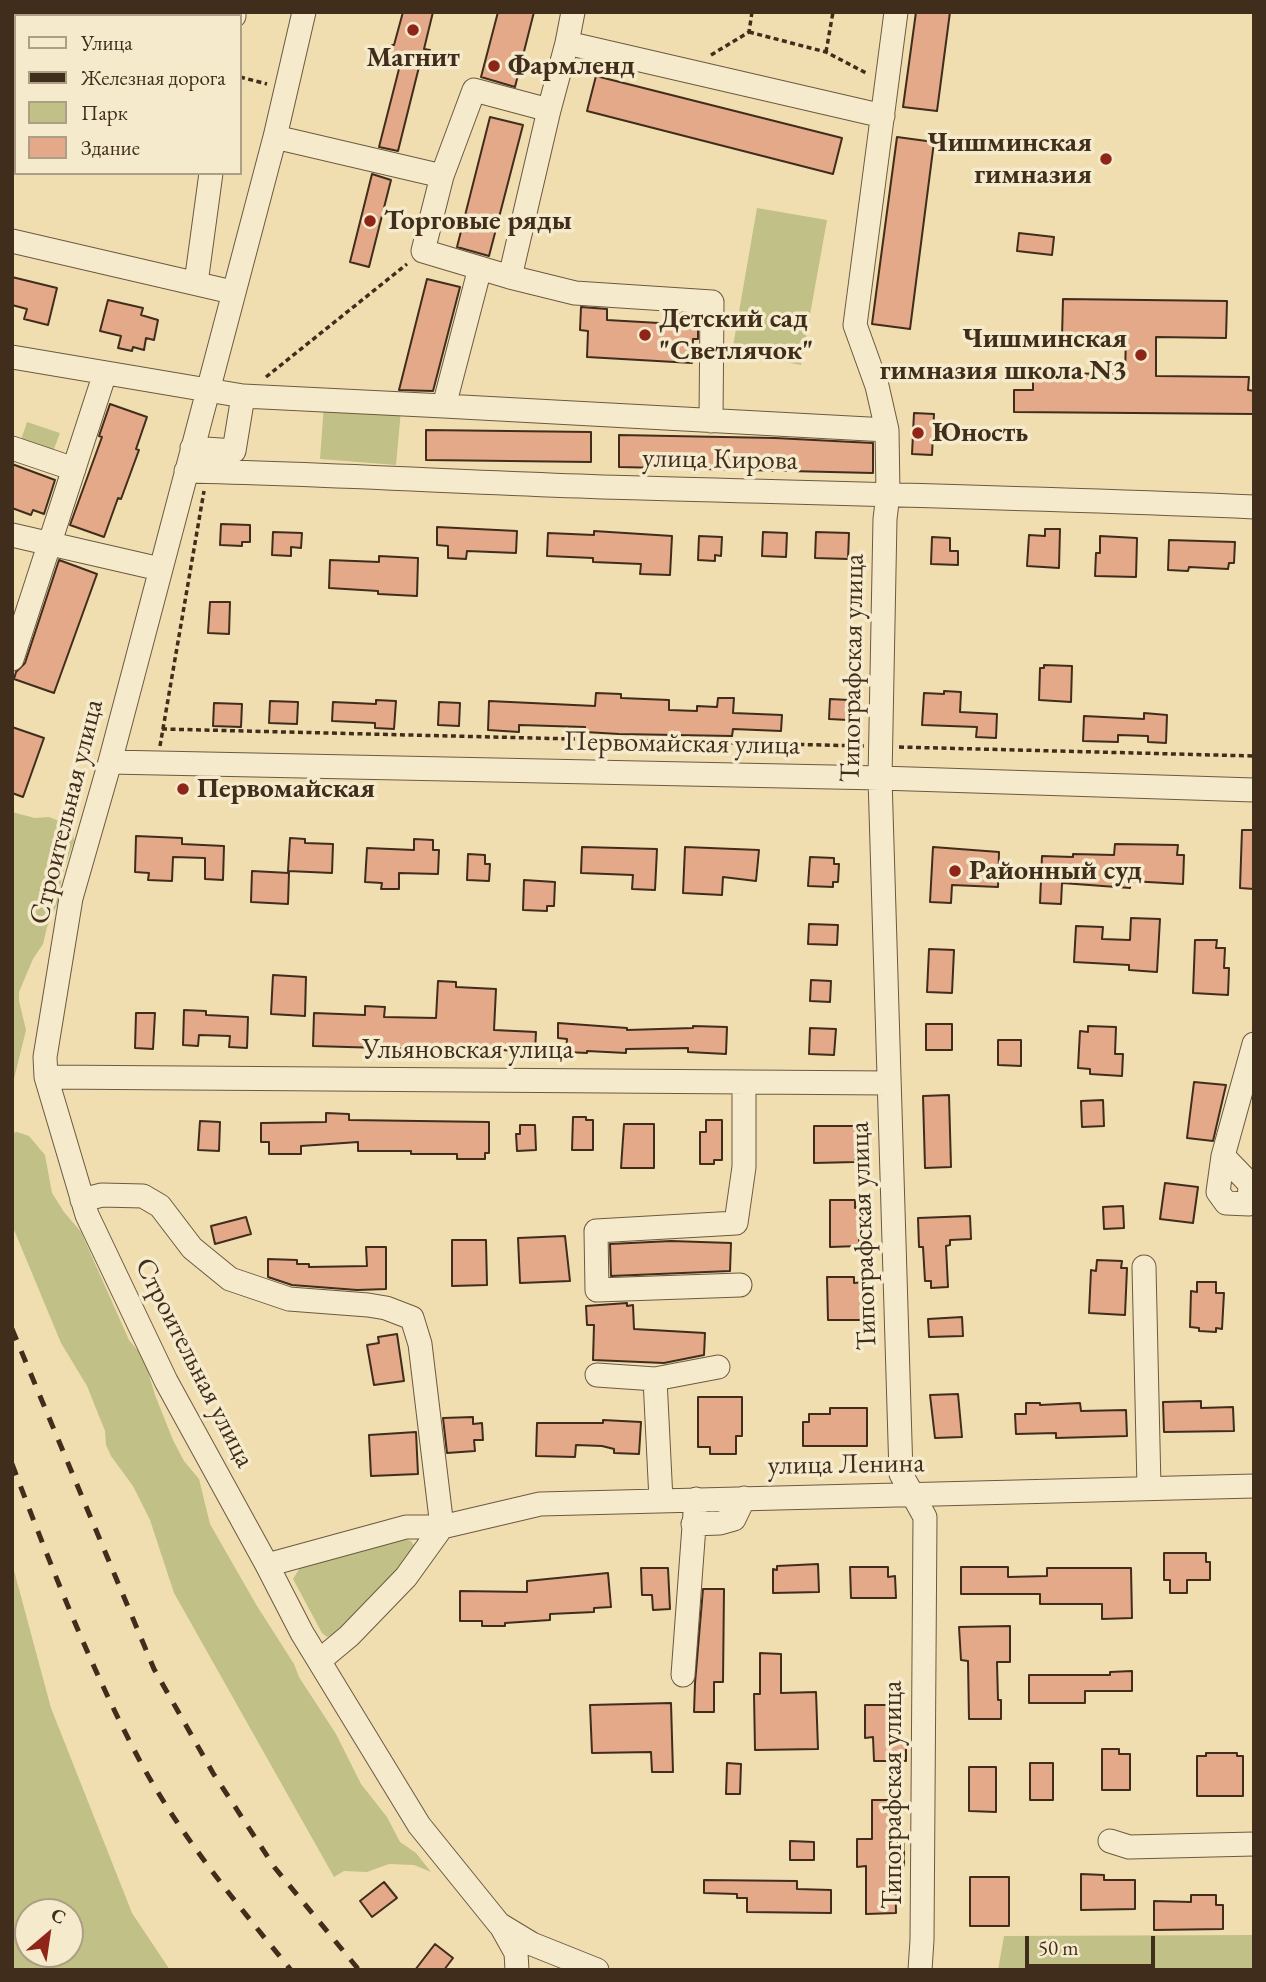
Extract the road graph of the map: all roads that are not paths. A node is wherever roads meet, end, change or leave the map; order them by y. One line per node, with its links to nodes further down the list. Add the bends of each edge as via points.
1 (304, 12): 9 (street, Строительная улица)
2 (573, 12): 5 (street)
3 (896, 12): 8 (street, Типографская улица)
4 (14, 29): 6 (street)
5 (567, 43): 7 (street); 8 (street)
6 (12, 63)
7 (549, 110): 11 (street, via 474,90); 14 (street)
8 (883, 117): 23 (street, Типографская улица, via 855,325)
9 (275, 137): 11 (street); 16 (street, Строительная улица)
10 (211, 175): 15 (street)
11 (442, 176): 13 (street, via 423,251)
12 (12, 241): 15 (street)
13 (480, 268): 14 (street); 21 (street)
14 (510, 277): 22 (street, via 575,293 712,302)
15 (196, 283): 16 (street)
16 (232, 292): 19 (street, Строительная улица)
17 (12, 357): 18 (street)
18 (105, 373): 19 (street); 26 (street)
19 (206, 391): 20 (street); 25 (street, Строительная улица)
20 (243, 396): 21 (street); 25 (street, via 234,451)
21 (444, 406): 22 (street)
22 (711, 421): 23 (street)
23 (887, 430): 28 (street, Типографская улица)
24 (12, 448): 26 (street)
25 (192, 448): 27 (street, Строительная улица)
26 (74, 469): 31 (street)
27 (196, 472): 28 (street, улица Кирова); 32 (street, Строительная улица)
28 (888, 494): 29 (street, улица Кирова); 36 (street, Типографская улица)
29 (1254, 506)
30 (12, 535): 31 (street)
31 (50, 543): 32 (street); 33 (street)
32 (160, 569): 35 (street, Строительная улица)
33 (18, 624): 34 (street)
34 (12, 659)
35 (110, 762): 36 (street, Первомайская улица); 39 (street, Строительная улица, via 71,898 45,1057)
36 (880, 778): 37 (street, Первомайская улица); 41 (street, Типографская улица)
37 (1254, 790)
38 (1254, 1044): 42 (street)
39 (46, 1077): 40 (street, Ульяновская улица); 43 (street, Строительная улица)
40 (744, 1082): 41 (street, Ульяновская улица); 45 (street, via 744,1167 736,1223 596,1231 597,1290)
41 (889, 1083): 51 (street, Типографская улица, via 901,1474)
42 (1223, 1156)
43 (82, 1200): 56 (street, via 102,1195 144,1196 160,1206 192,1248 230,1279 289,1299 368,1305 412,1318 420,1344); 57 (street, Строительная улица, via 166,1381)
44 (1144, 1267): 50 (street)
45 (740, 1285)
46 (718, 1367): 48 (street)
47 (597, 1375): 48 (street)
48 (655, 1380): 54 (street)
49 (1254, 1486): 50 (street, улица Ленина)
50 (1149, 1488): 51 (street, улица Ленина)
51 (912, 1493): 52 (street, улица Ленина); 65 (street, Типографская улица, via 925,1517)
52 (744, 1498): 53 (street, улица Ленина); 55 (street, via 734,1519)
53 (696, 1499): 54 (street, улица Ленина); 55 (street)
54 (661, 1500): 56 (street, улица Ленина, via 540,1504)
55 (693, 1524): 59 (street)
56 (442, 1527): 57 (street, улица Ленина, via 406,1527); 58 (street, via 407,1577)
57 (267, 1565): 58 (street, Строительная улица)
58 (319, 1661): 62 (street, Строительная улица, via 419,1825)
59 (683, 1675)
60 (1110, 1841): 61 (street, via 1129,1847)
61 (1254, 1844)
62 (499, 1924): 63 (street, via 516,1953); 64 (street, Строительная улица, via 532,1944)
63 (517, 1970)
64 (597, 1970)
65 (920, 1970)

